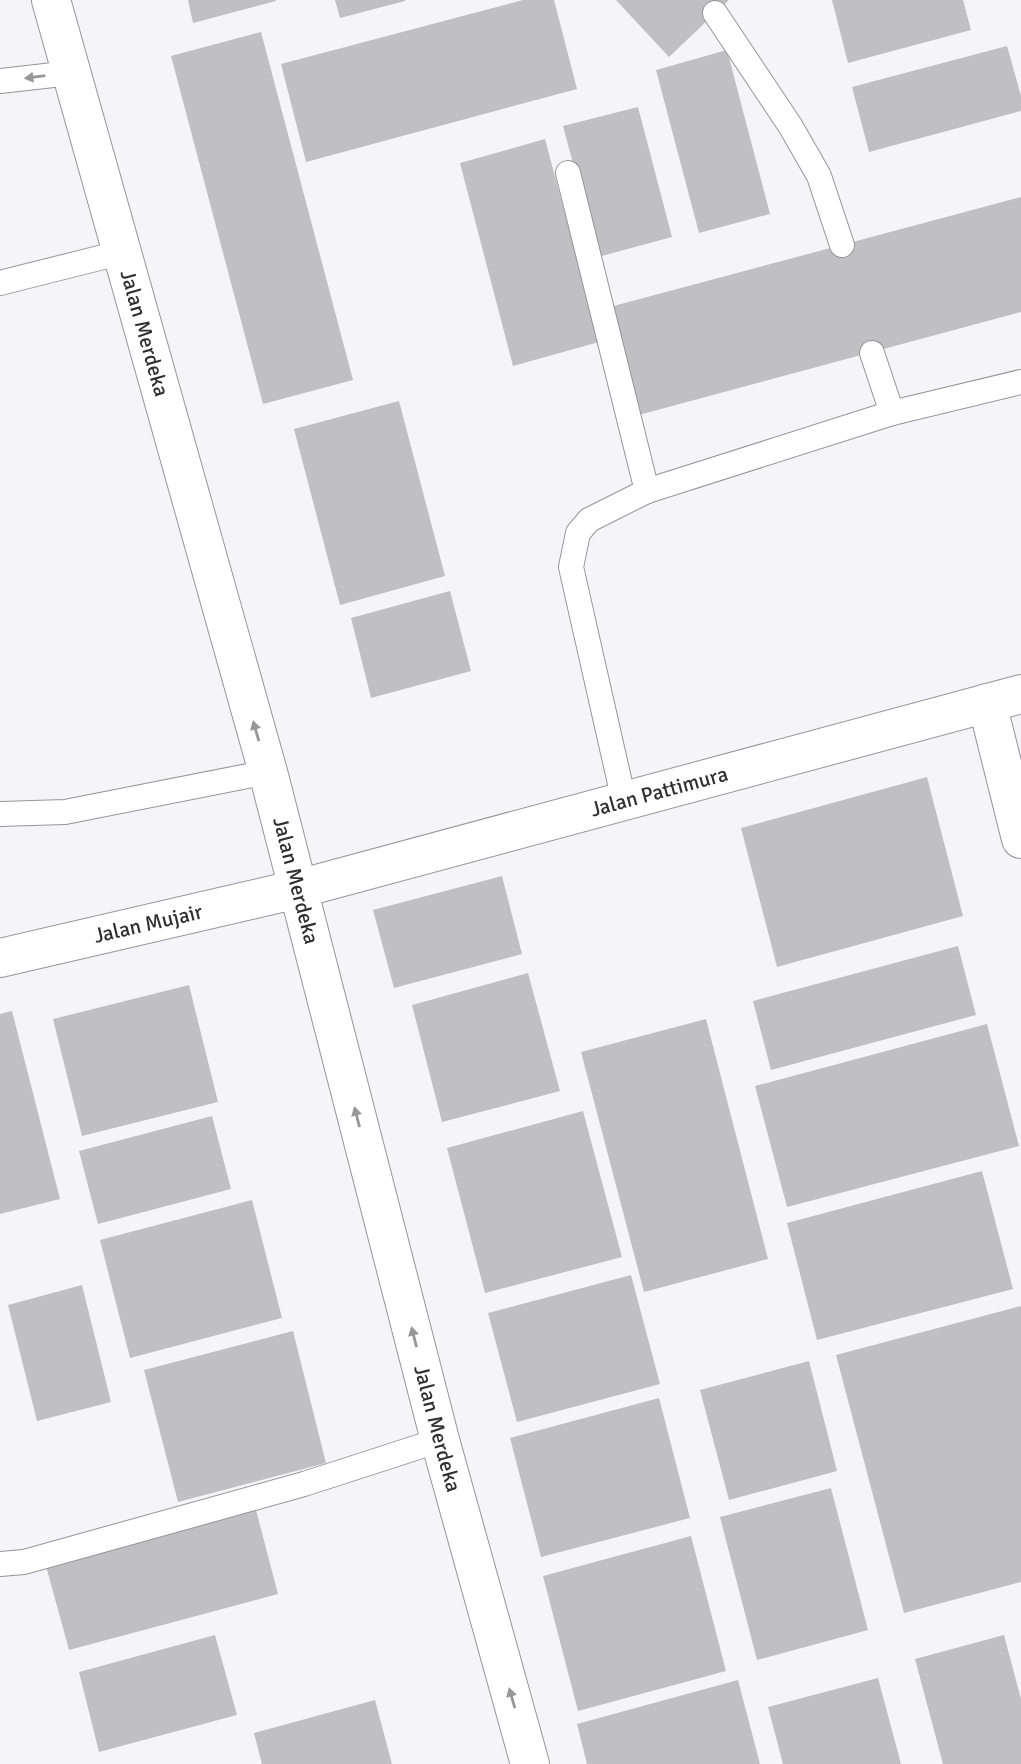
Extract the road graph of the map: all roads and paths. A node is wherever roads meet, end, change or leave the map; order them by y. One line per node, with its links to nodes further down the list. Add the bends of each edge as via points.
1 (51, 0): 3 (main road, Jalan Merdeka)
2 (715, 13): 6 (lane, via 819,176)
3 (71, 73): 4 (lane, one-way to 4); 7 (main road, Jalan Merdeka)
4 (0, 81)
5 (568, 173): 12 (lane)
6 (842, 244)
7 (123, 252): 8 (lane); 14 (main road, Jalan Merdeka, one-way to 7)
8 (0, 283)
9 (872, 353): 11 (lane)
10 (1021, 382): 11 (lane)
11 (892, 413): 12 (lane)
12 (647, 491): 15 (lane, via 589,520 578,533 571,567)
13 (1004, 698): 15 (main road, Jalan Pattimura); 17 (main road)
14 (268, 772): 16 (lane, via 65,812); 18 (main road, Jalan Merdeka)
15 (624, 801): 18 (main road, Jalan Pattimura)
16 (0, 814)
17 (1021, 839)
18 (298, 889): 19 (main road, Jalan Mujair); 20 (main road, Jalan Merdeka, one-way to 18)
19 (0, 958)
20 (440, 1440): 21 (lane, via 24,1562); 22 (main road, Jalan Merdeka, one-way to 20)
21 (0, 1564)
22 (530, 1764)

